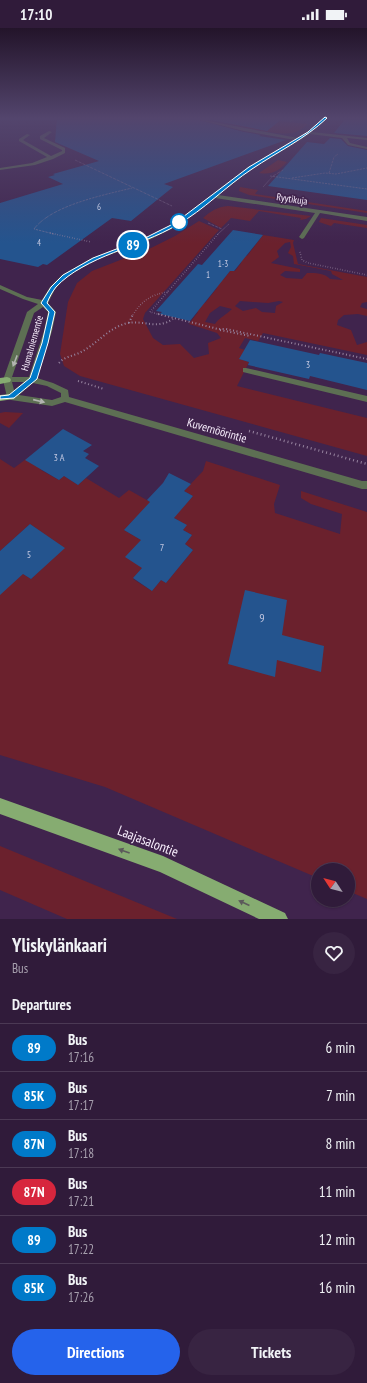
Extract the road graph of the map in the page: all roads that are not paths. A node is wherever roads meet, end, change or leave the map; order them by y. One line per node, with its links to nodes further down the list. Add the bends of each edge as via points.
1 (47, 160): 3 (street)
2 (264, 160): 4 (street, Humalniementie)
3 (0, 169)
4 (214, 196): 5 (street, Ryytikuja); 9 (street, Humalniementie, via 190,215 147,239 94,259 64,276 52,288)
5 (318, 212): 6 (street, Ryytikuja); 7 (street)
6 (367, 219)
7 (302, 237)
8 (0, 288): 9 (street)
9 (44, 303): 11 (street, Humalniementie, via 52,312); 12 (street, Humalniementie, one-way to 12, via 31,312)
10 (246, 370): 16 (street)
11 (33, 379): 12 (street); 13 (street, Humalniementie); 15 (street, via 65,392)
12 (3, 380): 13 (street, Humalniementie)
13 (11, 397): 14 (main road, Kuvernöörintie); 15 (street, Kuvernöörintie, one-way to 15, via 52,403)
14 (0, 398)
15 (65, 399): 17 (street, Kuvernöörintie)
16 (367, 399)
17 (365, 486)
18 (0, 806): 19 (main road, Laajasalontie, one-way to 18, via 163,865)
19 (279, 919)

